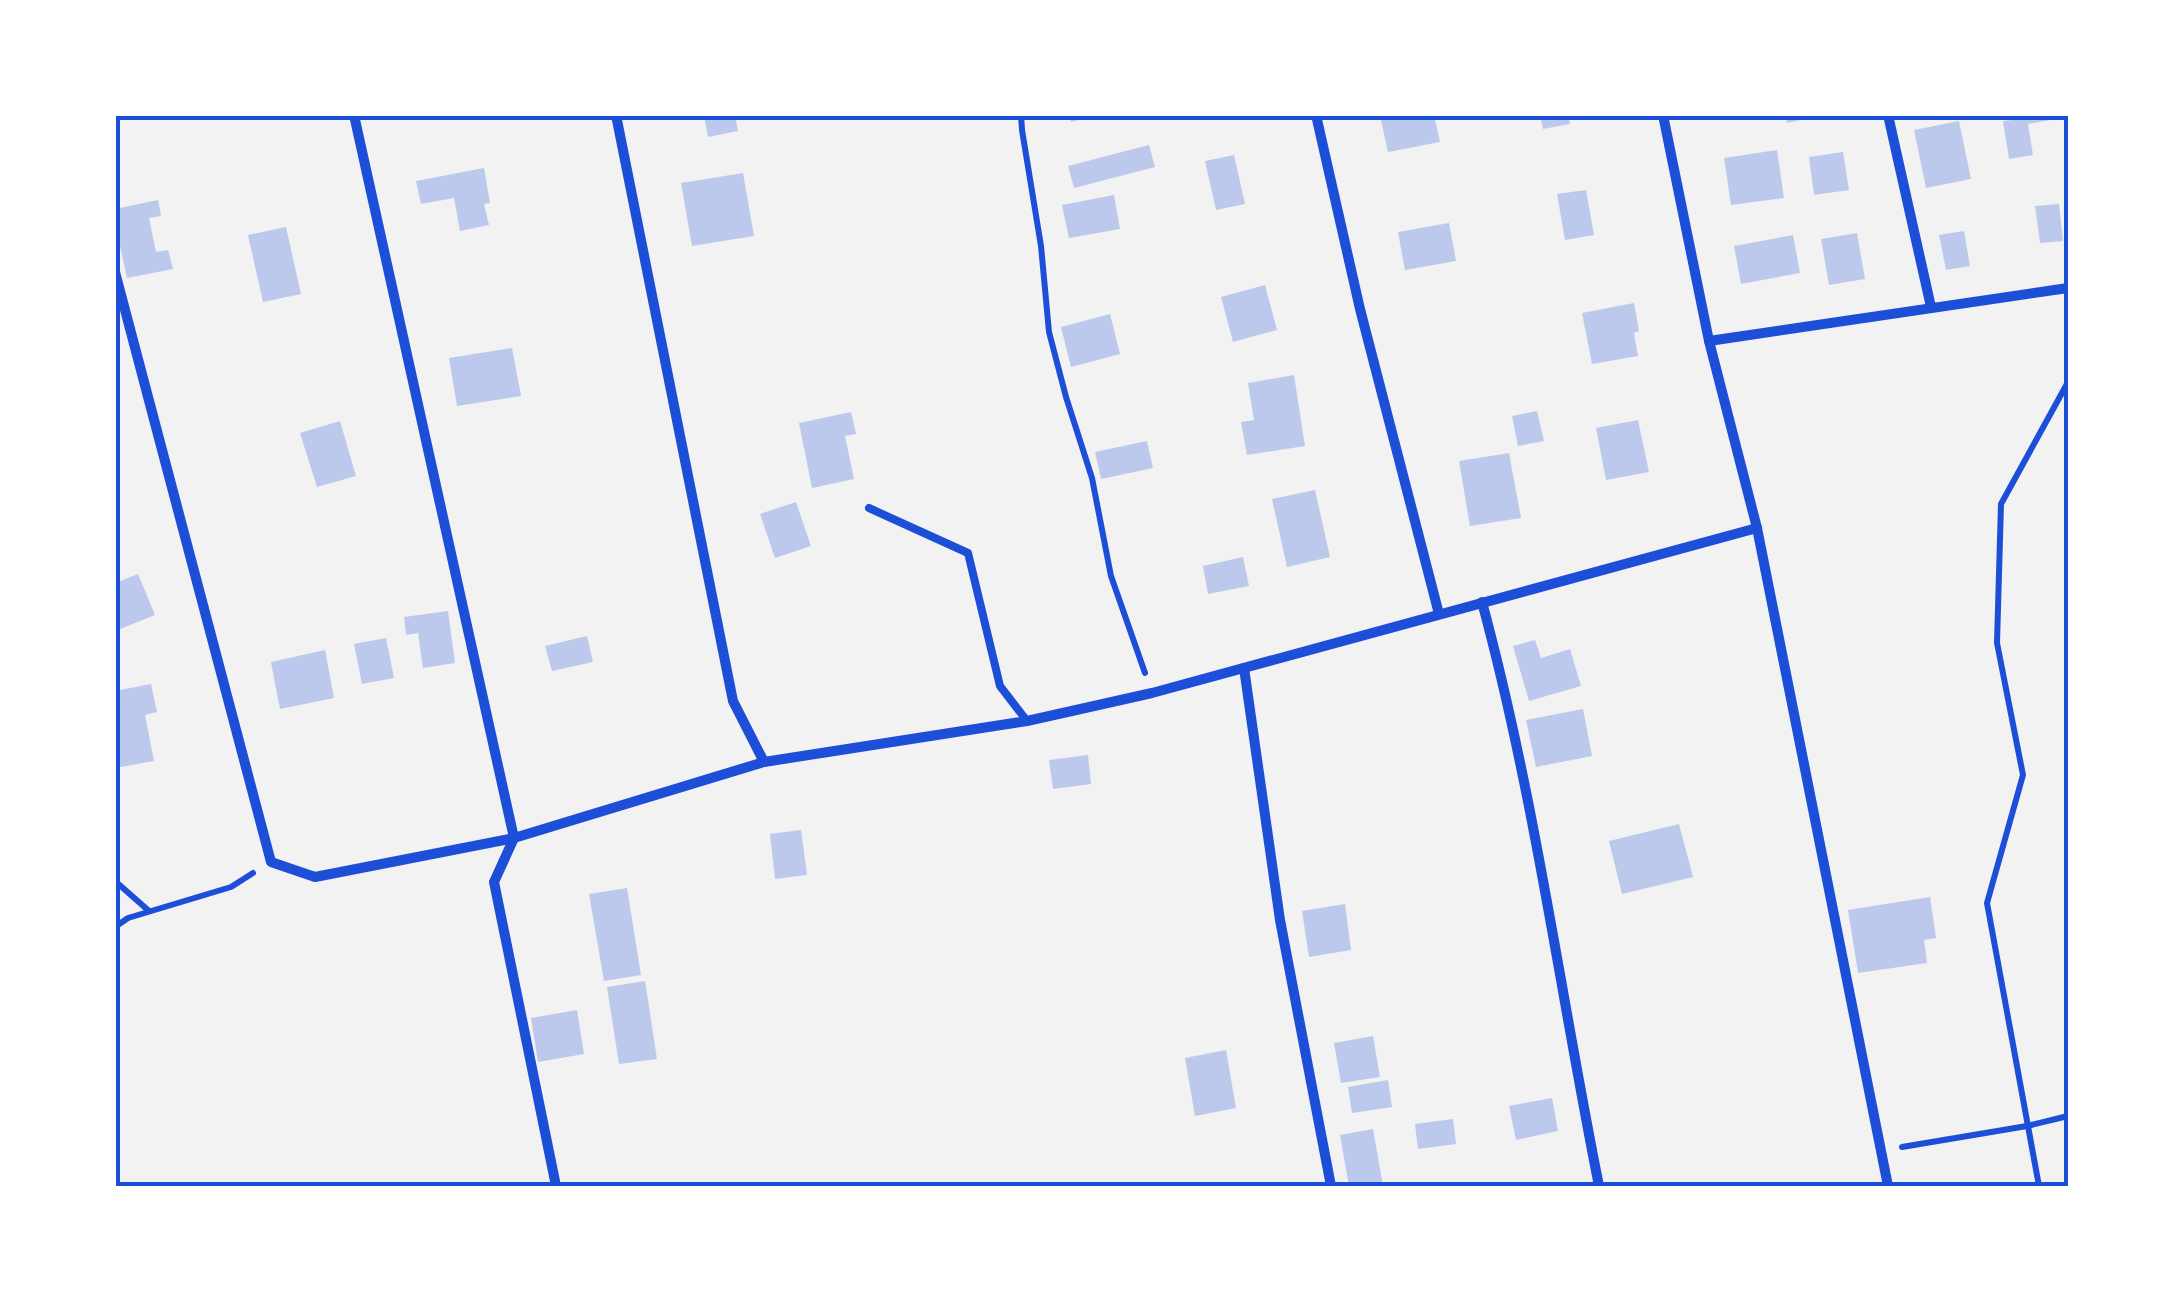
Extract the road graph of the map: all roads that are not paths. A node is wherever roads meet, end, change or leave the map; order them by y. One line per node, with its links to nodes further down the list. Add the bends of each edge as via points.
1 (354, 115): 17 (street)
2 (616, 115): 16 (street, via 734,701)
3 (1316, 115): 13 (street)
4 (1663, 115): 9 (street)
5 (1888, 115): 8 (street)
6 (115, 272): 17 (street, via 271,862 314,876)
7 (2068, 288): 8 (street)
8 (1931, 307): 9 (street)
9 (1709, 340): 11 (street)
10 (869, 508): 15 (lane, via 968,553 1000,686)
11 (1756, 528): 12 (street); 21 (street)
12 (1482, 602): 13 (street); 20 (street, via 1530,801)
13 (1439, 614): 14 (street)
14 (1244, 668): 15 (street); 19 (street, via 1280,920)
15 (1027, 722): 16 (street)
16 (764, 762): 17 (street)
17 (514, 838): 18 (street, via 494,882)
18 (556, 1186)
19 (1331, 1186)
20 (1600, 1186)
21 (1888, 1186)

